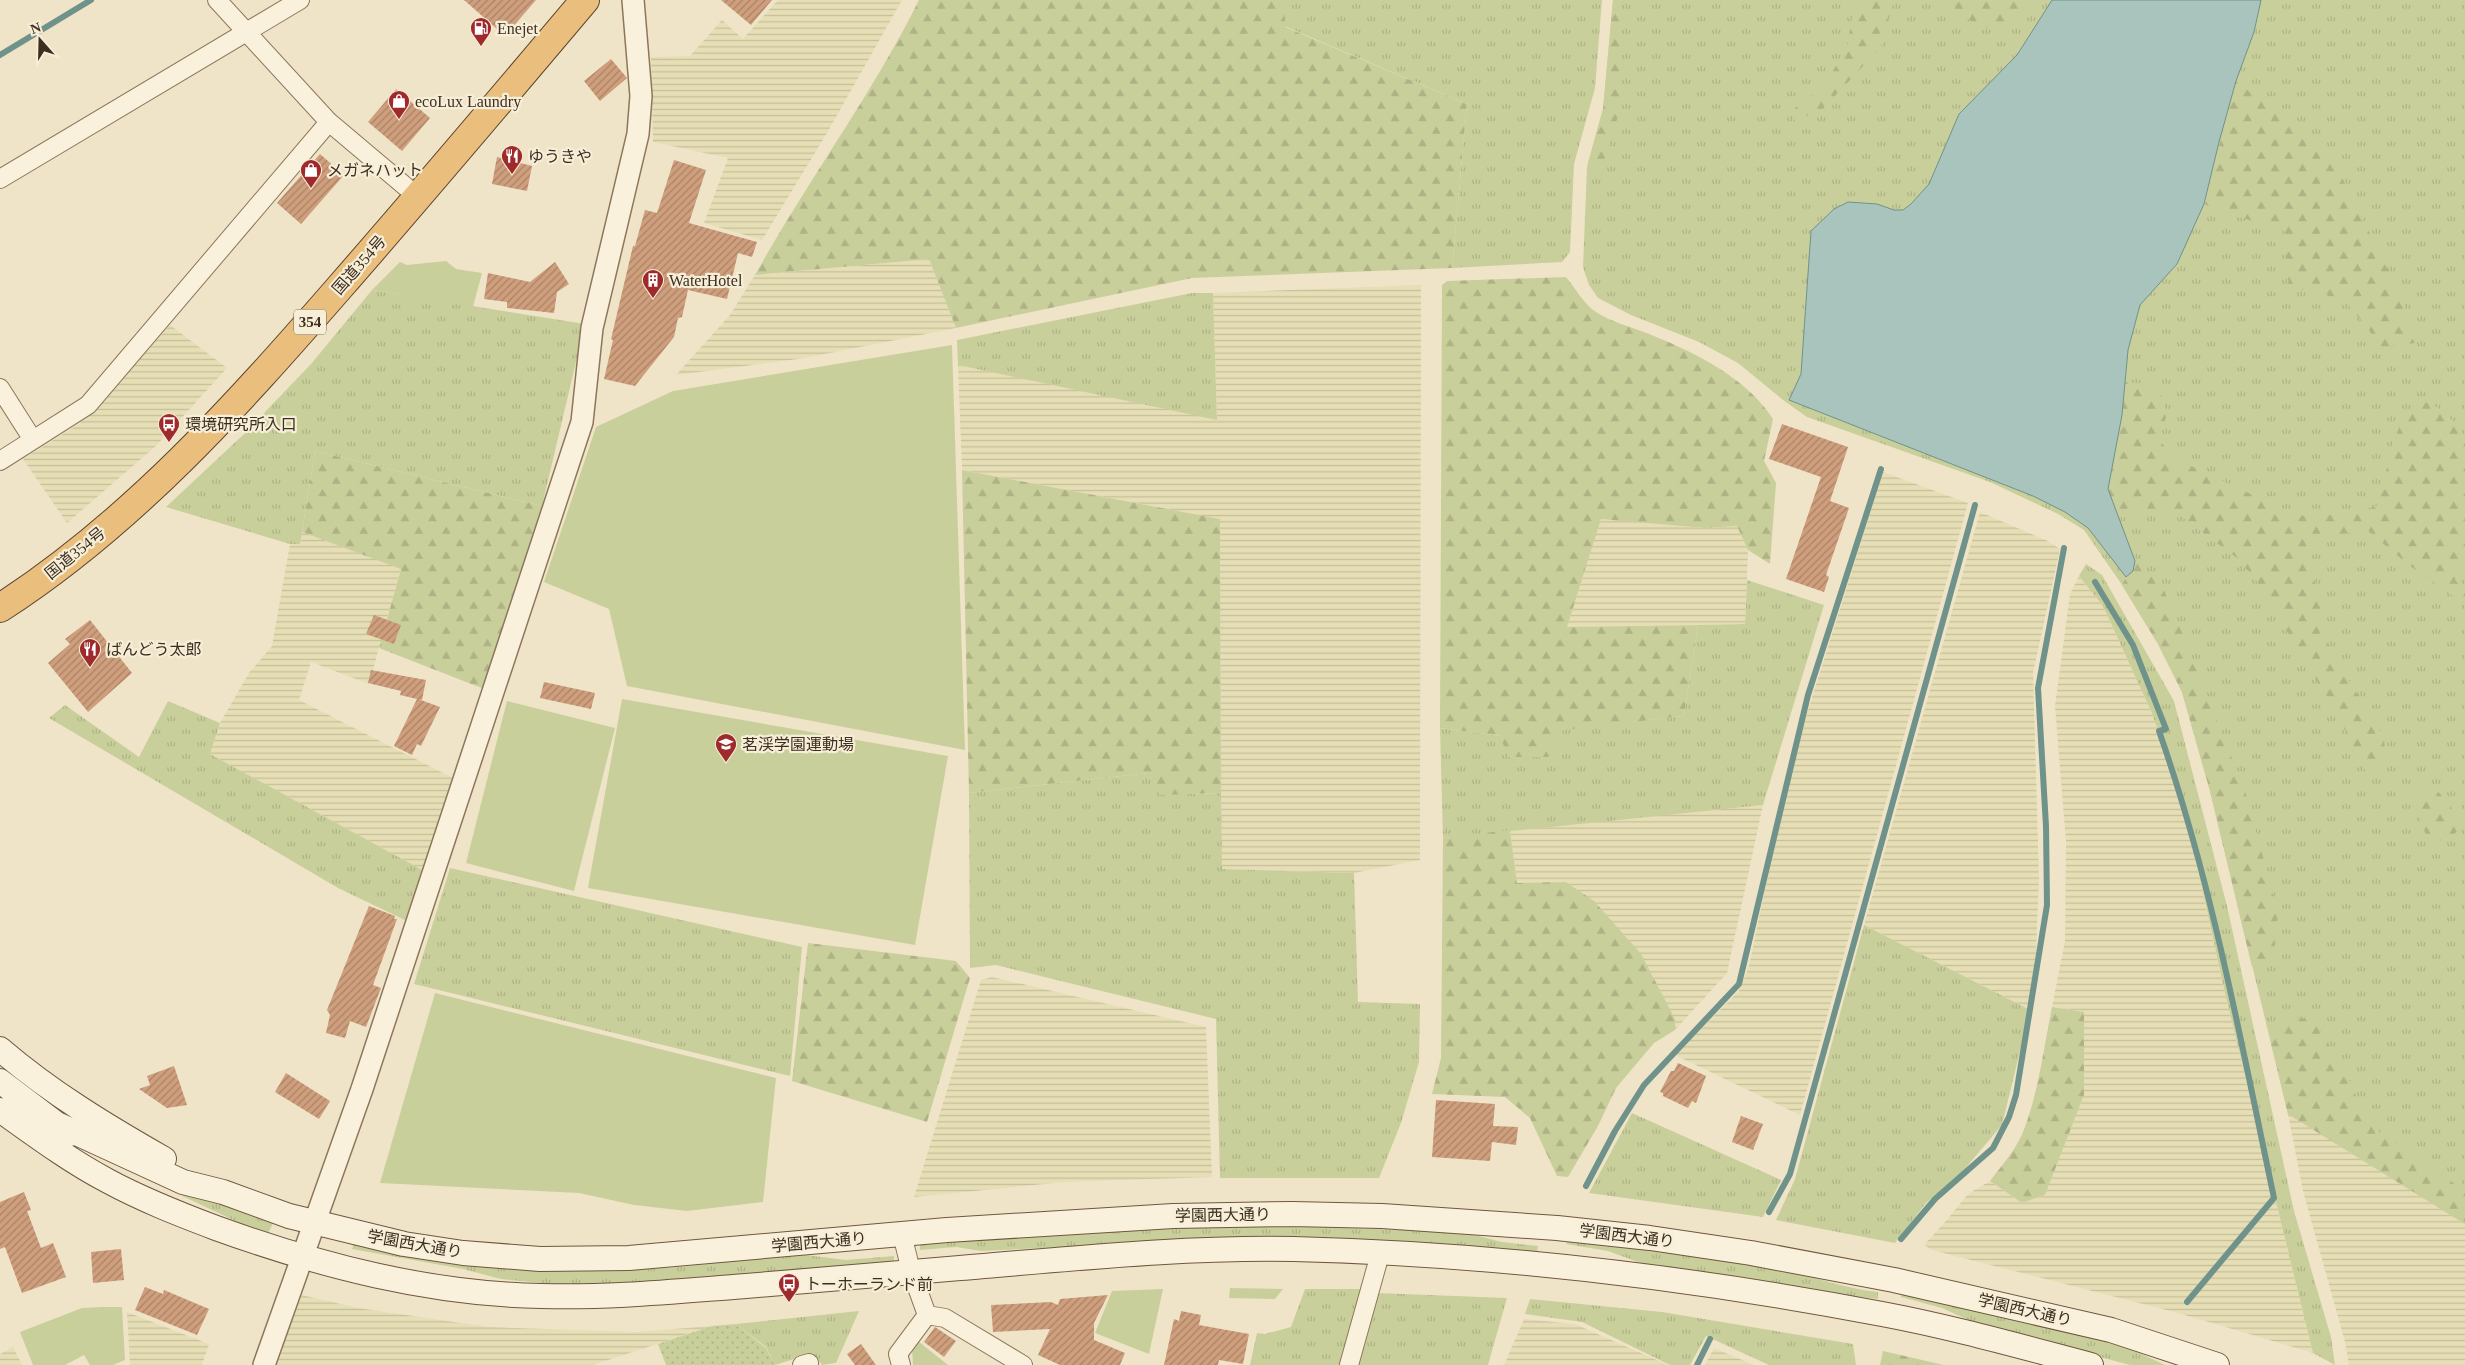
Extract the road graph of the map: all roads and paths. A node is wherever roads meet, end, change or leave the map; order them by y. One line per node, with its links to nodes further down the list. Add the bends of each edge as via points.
1 (217, 0): 5 (street)
2 (300, 0): 5 (street)
3 (585, 0): 8 (highway, 国道354号 / 354)
4 (633, 0): 19 (street, via 641,96 638,134 592,328 582,422 365,1080)
5 (246, 32): 6 (street); 7 (street)
6 (329, 122): 8 (street); 10 (street, via 88,405)
7 (0, 179)
8 (418, 197): 12 (highway, 国道354号 / 354, via 203,439 77,554)
9 (0, 388): 10 (street)
10 (33, 440): 11 (street)
11 (0, 461)
12 (0, 608)
13 (0, 1049): 17 (main road, 学園西大通り, via 77,1108)
14 (0, 1081): 16 (main road, 学園西大通り)
15 (0, 1110): 18 (main road, 学園西大通り, via 43,1142 102,1178)
16 (59, 1125): 17 (main road, 学園西大通り, via 183,1182); 18 (main road, 学園西大通り, via 91,1152 176,1201)
17 (223, 1192): 19 (main road, 学園西大通り)
18 (200, 1222): 22 (main road, 学園西大通り)
19 (314, 1224): 20 (main road, 学園西大通り, via 463,1253 540,1258 629,1258); 22 (street)
20 (902, 1234): 23 (street); 30 (main road, 学園西大通り, via 1173,1216 1292,1214 1382,1216 1557,1228 1751,1253 1894,1280 2111,1330)
21 (1380, 1254): 23 (main road, 学園西大通り, via 1292,1249 1182,1251); 28 (street); 29 (main road, 学園西大通り, via 1544,1264 1733,1288 1934,1325)
22 (301, 1257): 23 (main road, 学園西大通り, via 460,1291 544,1296 636,1294); 25 (street)
23 (911, 1271): 24 (street)
24 (927, 1314): 26 (street, via 898,1354); 27 (street, via 944,1318)
25 (264, 1365)
26 (901, 1365)
27 (1024, 1365)
28 (1349, 1365)
29 (2091, 1365)
30 (2217, 1365)

